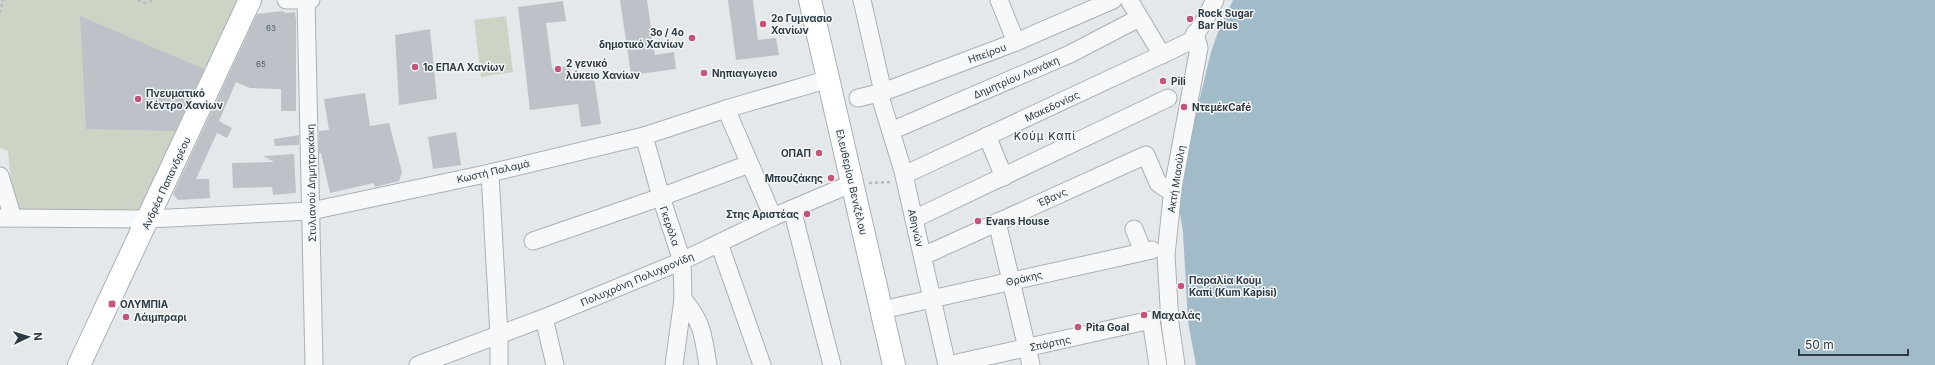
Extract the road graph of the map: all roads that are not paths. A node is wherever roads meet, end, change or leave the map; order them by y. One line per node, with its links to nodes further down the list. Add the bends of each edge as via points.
1 (250, 0): 33 (main road, Ανδρέα Παπανδρέου)
2 (286, 0): 3 (street)
3 (308, 0): 30 (street, Στυλιανού Δημητρακάκη)
4 (810, 0): 13 (main road, Ελευθερίου Βενιζέλου)
5 (862, 0): 14 (street, Αθηνών)
6 (999, 0): 11 (street)
7 (1125, 0): 9 (street); 11 (street, Ηπείρου)
8 (1215, 0): 10 (street)
9 (1139, 18): 12 (street); 18 (street, Δημητρίου Λιονάκη, via 1070,54)
10 (1195, 33): 12 (street, Μακεδονίας, via 1191,41); 61 (street, Ακτή Μιαούλη, via 1199,48 1173,188 1166,255 1170,323)
11 (1016, 42): 14 (street, Ηπείρου)
12 (1162, 55): 20 (street, Μακεδονίας)
13 (829, 79): 17 (street, Κωστή Παλαμά); 26 (main road, Ελευθερίου Βενιζέλου)
14 (881, 92): 15 (street, Ηπείρου); 18 (street, Αθηνών)
15 (858, 98)
16 (1168, 98): 25 (street)
17 (726, 109): 19 (street, Κωστή Παλαμά); 21 (street)
18 (891, 131): 23 (street, Αθηνών)
19 (644, 136): 22 (street, Κωστή Παλαμά); 28 (street, Γκερόλα)
20 (986, 136): 23 (street, Μακεδονίας); 25 (street)
21 (749, 164): 28 (street); 31 (street)
22 (490, 172): 30 (street, Κωστή Παλαμά); 46 (street)
23 (904, 175): 34 (street, Αθηνών)
24 (0, 176): 32 (street)
25 (1004, 176): 34 (street)
26 (853, 183): 29 (street, Πολυχρόνη Πολυχρονίδη); 44 (main road, Ελευθερίου Βενιζέλου)
27 (1165, 188): 35 (street, Έβανς, via 1156,179 1146,155)
28 (661, 197): 37 (street); 40 (street, Γκερόλα)
29 (792, 209): 31 (street, Πολυχρόνη Πολυχρονίδη); 56 (street)
30 (312, 211): 33 (street, Κωστή Παλαμά); 49 (street, Στυλιανού Δημητρακάκη)
31 (773, 217): 38 (street, Πολυχρόνη Πολυχρονίδη)
32 (6, 218): 33 (street, Κωστή Παλαμά)
33 (149, 219): 48 (main road, Ανδρέα Παπανδρέου)
34 (914, 219): 39 (street, Αθηνών)
35 (997, 222): 39 (street, Έβανς); 41 (street)
36 (1134, 229): 41 (street, Θράκης, via 1147,251)
37 (533, 241)
38 (719, 243): 40 (street, Πολυχρόνη Πολυχρονίδη); 55 (street)
39 (922, 256): 43 (street, Αθηνών)
40 (682, 261): 42 (street, Γκερόλα); 45 (street, Πολυχρόνη Πολυχρονίδη)
41 (1011, 281): 43 (street, Θράκης); 47 (street)
42 (683, 298): 53 (street, Γκερόλα); 54 (street, via 696,314 702,330)
43 (932, 299): 44 (street, Θράκης); 58 (street, Αθηνών)
44 (882, 310): 57 (main road, Ελευθερίου Βενιζέλου)
45 (544, 318): 46 (street, Πολυχρόνη Πολυχρονίδη); 52 (street)
46 (499, 335): 50 (street, Πολυχρόνη Πολυχρονίδη); 51 (street)
47 (1027, 348): 58 (street, Σπάρτης); 59 (street); 60 (street, Σπάρτης, via 1151,320)
48 (79, 365)
49 (314, 365)
50 (418, 365)
51 (499, 365)
52 (555, 365)
53 (674, 365)
54 (708, 365)
55 (762, 365)
56 (832, 365)
57 (894, 365)
58 (948, 365)
59 (1031, 365)
60 (1158, 365)
61 (1176, 365)

